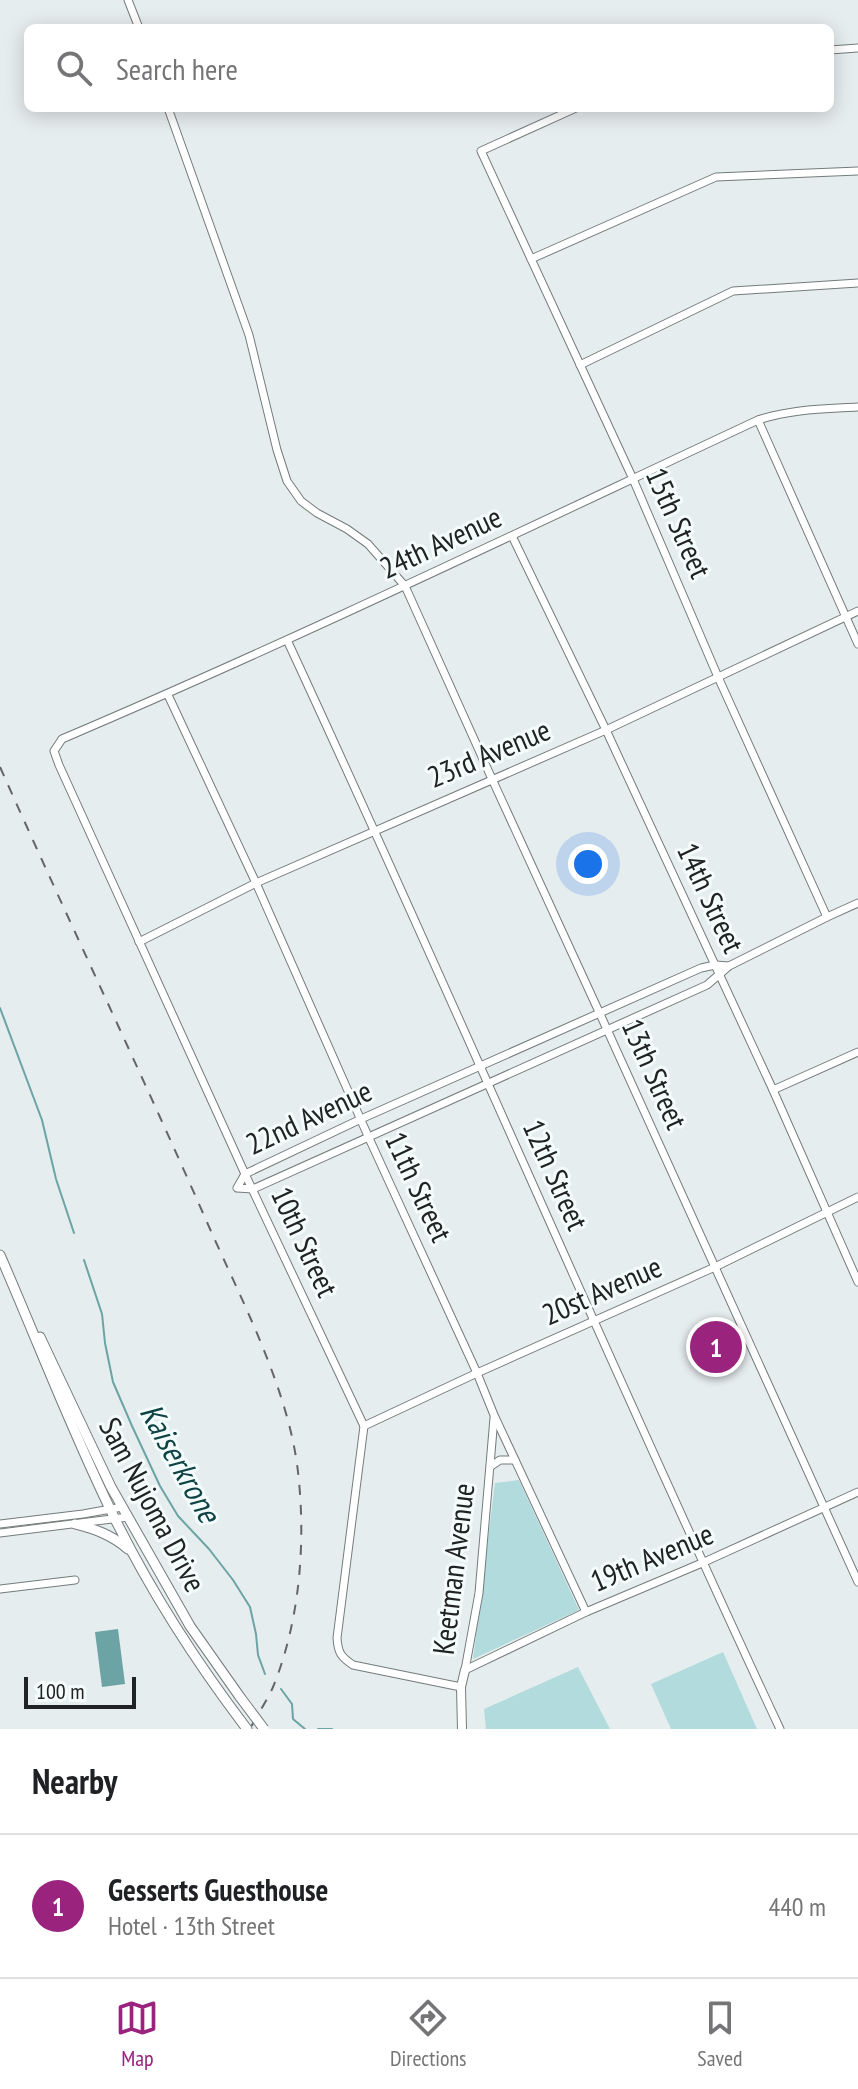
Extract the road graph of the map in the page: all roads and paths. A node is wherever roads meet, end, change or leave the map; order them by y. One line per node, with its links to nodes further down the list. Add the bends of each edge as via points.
1 (128, 0): 2 (street)
2 (137, 24)
3 (858, 48): 4 (street)
4 (834, 50)
5 (169, 112): 15 (street, 13th Street, via 249,335 287,481 301,501 368,544)
6 (567, 112): 8 (street, 15th Street, via 481,151)
7 (858, 171): 8 (street, via 716,177)
8 (531, 259): 10 (street, 15th Street)
9 (858, 283): 10 (street, via 733,291)
10 (580, 365): 13 (street, 15th Street)
11 (858, 407): 12 (street, 24th Avenue, via 809,409)
12 (758, 420): 13 (street, 24th Avenue); 17 (street)
13 (633, 479): 14 (street, 24th Avenue); 20 (street, 15th Street)
14 (512, 536): 15 (street, 24th Avenue); 22 (street, 14th Street)
15 (405, 586): 18 (street, 24th Avenue); 24 (street, 13th Street)
16 (858, 611): 17 (street, 23rd Avenue)
17 (846, 617): 19 (street); 20 (street, 23rd Avenue)
18 (287, 640): 21 (street, 24th Avenue); 25 (street, 12th Street)
19 (858, 644)
20 (718, 677): 22 (street, 23rd Avenue); 28 (street, 15th Street)
21 (168, 695): 23 (street, 24th Avenue, via 62,739); 26 (street, 11th Street)
22 (606, 730): 24 (street, 23rd Avenue); 30 (street, 14th Street)
23 (54, 751): 29 (street, 10th Street)
24 (492, 779): 25 (street, 23rd Avenue); 33 (street, 13th Street)
25 (375, 830): 26 (street, 23rd Avenue); 36 (street, 12th Street)
26 (256, 883): 29 (street, 23rd Avenue); 39 (street, 11th Street)
27 (858, 903): 28 (street, 22nd Avenue)
28 (827, 917): 31 (street, 22nd Avenue)
29 (139, 942): 41 (street, 10th Street)
30 (715, 965): 31 (street, 22nd Avenue); 32 (street, 14th Street); 33 (street, 22nd Avenue)
31 (729, 966): 32 (street, 22nd Avenue)
32 (720, 975): 34 (street, 22nd Avenue); 38 (street, 14th Street)
33 (600, 1014): 34 (street, 13th Street); 36 (street, 22nd Avenue)
34 (607, 1030): 37 (street, 22nd Avenue); 46 (street, 13th Street)
35 (858, 1052): 38 (street)
36 (480, 1066): 37 (street, 12th Street); 39 (street, 22nd Avenue)
37 (487, 1082): 40 (street, 22nd Avenue); 49 (street, 12th Street)
38 (773, 1090): 44 (street, 14th Street)
39 (361, 1119): 40 (street, 11th Street); 41 (street, 22nd Avenue)
40 (368, 1136): 42 (street, 22nd Avenue); 50 (street, 11th Street)
41 (245, 1174): 42 (street, 10th Street); 42 (street, 22nd Avenue, via 237,1188)
42 (253, 1189): 52 (street, 10th Street)
43 (858, 1197): 44 (street, 20st Avenue)
44 (826, 1212): 46 (street, 20st Avenue); 47 (street, 14th Street)
45 (0, 1256): 48 (main road, Sam Nujoma Drive)
46 (715, 1267): 49 (street, 20st Avenue); 57 (street, 13th Street)
47 (858, 1282)
48 (16, 1292): 56 (main road, Sam Nujoma Drive); 58 (main road, Sam Nujoma Drive)
49 (594, 1322): 50 (street, 20st Avenue); 64 (street, 12th Street)
50 (477, 1373): 51 (street, 11th Street); 52 (street, 20st Avenue)
51 (494, 1415): 53 (street, 11th Street); 54 (street, Keetman Avenue)
52 (364, 1426): 70 (street, via 338,1651 353,1665)
53 (515, 1460): 54 (street); 68 (street, 11th Street)
54 (491, 1466): 69 (street, Keetman Avenue, via 479,1593)
55 (858, 1492): 57 (street, 19th Avenue)
56 (122, 1507): 58 (street); 59 (main road, Sam Nujoma Drive)
57 (825, 1507): 64 (street, 19th Avenue); 66 (street, 13th Street)
58 (112, 1514): 59 (street); 60 (street); 61 (street); 63 (main road, Sam Nujoma Drive)
59 (128, 1517): 72 (main road, Sam Nujoma Drive, bridge, via 196,1636)
60 (0, 1524)
61 (75, 1524): 62 (street); 63 (main road, via 109,1535)
62 (0, 1533)
63 (133, 1554): 71 (main road, Sam Nujoma Drive, via 190,1652)
64 (702, 1563): 68 (street, 19th Avenue); 74 (street, 12th Street)
65 (75, 1580): 67 (street)
66 (858, 1582)
67 (0, 1589)
68 (586, 1612): 69 (street, 19th Avenue)
69 (465, 1670): 70 (street, Keetman Avenue)
70 (461, 1687): 73 (street, Keetman Avenue)
71 (247, 1729)
72 (264, 1729)
73 (462, 1729)
74 (780, 1729)

